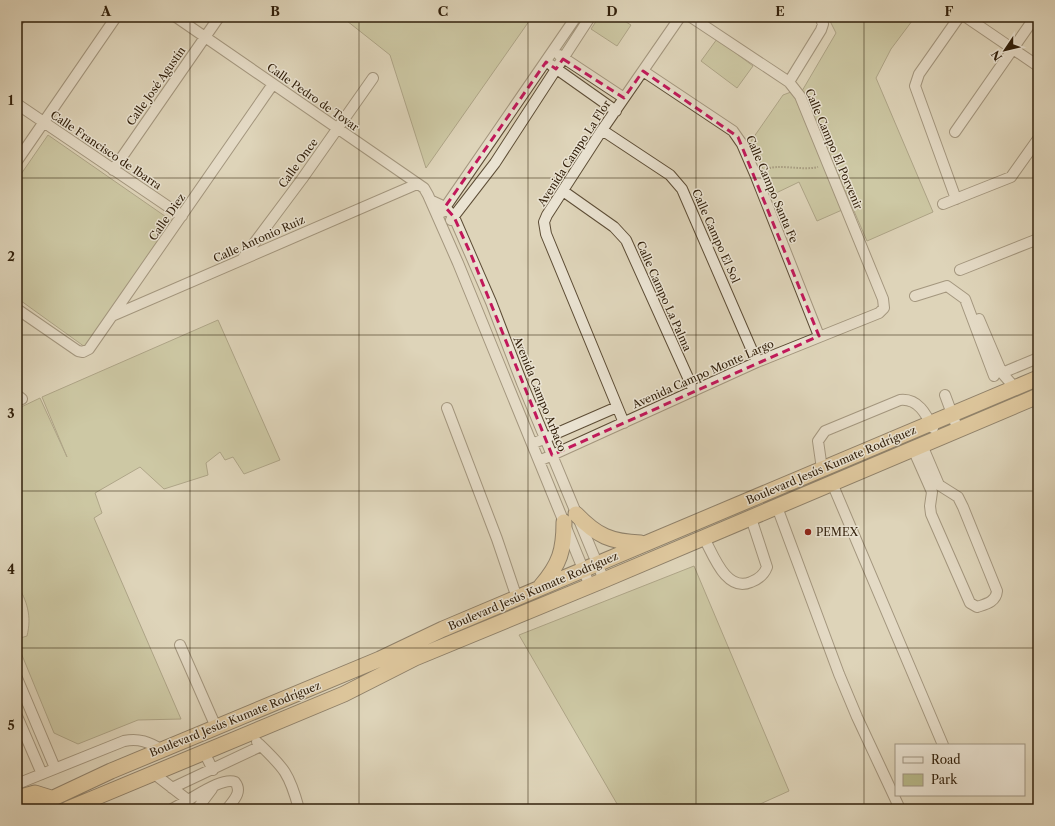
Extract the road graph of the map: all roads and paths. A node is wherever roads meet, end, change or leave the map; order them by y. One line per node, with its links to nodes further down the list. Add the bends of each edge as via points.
1 (20, 17): 13 (street)
2 (116, 17): 28 (street)
3 (176, 17): 14 (street, Calle Pedro de Tovar)
4 (219, 17): 14 (street, Calle José Agustín)
5 (576, 17): 16 (street)
6 (590, 17): 17 (street)
7 (680, 17): 21 (street, Avenida Campo La Flor)
8 (691, 17): 23 (street, Calle Campo El Porvenir)
9 (820, 17): 23 (street, via 823,24 821,30)
10 (959, 17): 39 (street, via 918,74 915,86)
11 (966, 17): 15 (street)
12 (1035, 17): 15 (street)
13 (17, 22)
14 (205, 37): 24 (street, Calle Pedro de Tovar); 35 (street, Calle José Agustín)
15 (1013, 49): 19 (street); 31 (street)
16 (553, 51): 17 (street); 18 (street)
17 (563, 58): 20 (street); 25 (street)
18 (546, 62): 20 (street); 42 (street)
19 (1038, 66)
20 (556, 69): 27 (street); 45 (street, via 495,164)
21 (643, 71): 25 (street, Avenida Campo La Flor); 36 (street, Calle Campo Santa Fe, via 733,131 742,144)
22 (373, 78): 29 (street, Calle Once)
23 (788, 82): 34 (street, Calle Campo El Porvenir, via 800,96)
24 (273, 84): 29 (street, Calle Pedro de Tovar); 43 (street, Calle Diez)
25 (624, 98): 27 (street, Avenida Campo La Flor)
26 (17, 104): 28 (street, Calle Francisco de Ibarra)
27 (616, 111): 30 (street, Avenida Campo La Flor)
28 (44, 122): 33 (street); 35 (street, Calle Francisco de Ibarra)
29 (337, 129): 37 (street, Calle Pedro de Tovar); 48 (street, Calle Once)
30 (602, 130): 38 (street, Avenida Campo La Flor); 56 (street, Calle Campo El Sol, via 670,175 682,189)
31 (955, 132)
32 (1038, 139): 39 (street, via 1011,177)
33 (17, 161)
34 (829, 165): 36 (path, via 809,169 772,167); 52 (street, Calle Campo El Porvenir, via 883,299 884,308)
35 (113, 170): 43 (street, Calle Francisco de Ibarra)
36 (755, 174): 54 (street, Calle Campo Santa Fe)
37 (417, 184): 40 (street, Calle Pedro de Tovar, via 424,188); 48 (street, Calle Antonio Ruiz)
38 (563, 191): 60 (street, Calle Campo La Palma, via 614,227 626,240); 63 (street, Avenida Campo La Flor, via 547,215 544,222 545,230)
39 (956, 199): 41 (street)
40 (432, 201): 42 (street); 44 (street, Avenida Campo Arbaco)
41 (943, 204)
42 (446, 207): 44 (street); 45 (street, Avenida Campo Arbaco)
43 (182, 216): 53 (street, Calle Diez)
44 (438, 217): 46 (street, Avenida Campo Arbaco)
45 (454, 217): 46 (street); 69 (street, Avenida Campo Arbaco)
46 (444, 228): 71 (street, Avenida Campo Arbaco)
47 (1038, 239): 49 (street)
48 (242, 260): 53 (street, Calle Antonio Ruiz)
49 (960, 270)
50 (915, 296): 57 (street, via 947,286 965,299 969,299)
51 (19, 313): 53 (street, Calle Diez, via 83,352 89,349)
52 (879, 313): 54 (street, Avenida Campo Monte Largo)
53 (111, 317)
54 (818, 336): 56 (street, Avenida Campo Monte Largo)
55 (1038, 358): 57 (street)
56 (757, 362): 60 (street, Avenida Campo Monte Largo)
57 (998, 374): 59 (street)
58 (1038, 378): 59 (highway, Boulevard Jesús Kumate Rodríguez)
59 (1015, 388): 65 (highway, Boulevard Jesús Kumate Rodríguez)
60 (694, 391): 66 (street, Avenida Campo Monte Largo)
61 (945, 395): 65 (street)
62 (1038, 396): 68 (highway, Boulevard Jesús Kumate Rodríguez)
63 (617, 407): 66 (street, Avenida Campo La Flor); 69 (street)
64 (447, 408): 88 (street)
65 (952, 414): 67 (highway, Boulevard Jesús Kumate Rodríguez); 68 (street)
66 (624, 423): 73 (street, Avenida Campo Monte Largo)
67 (931, 423): 70 (street); 75 (highway, Boulevard Jesús Kumate Rodríguez); 75 (street, via 917,404 906,399 830,427 820,435 818,441)
68 (958, 430): 70 (highway, Boulevard Jesús Kumate Rodríguez)
69 (545, 438): 71 (street); 73 (street, Avenida Campo Arbaco)
70 (939, 438): 72 (highway, Boulevard Jesús Kumate Rodríguez)
71 (532, 444): 74 (street, Avenida Campo Arbaco)
72 (918, 447): 76 (highway, Boulevard Jesús Kumate Rodríguez); 77 (street, via 940,485); 78 (street, via 932,492)
73 (552, 455): 74 (street, Avenida Campo Monte Largo); 80 (street, Avenida Campo Arbaco)
74 (539, 461): 80 (street, Avenida Campo Arbaco)
75 (822, 469): 83 (highway, Boulevard Jesús Kumate Rodríguez)
76 (832, 483): 79 (highway, Boulevard Jesús Kumate Rodríguez); 96 (street)
77 (949, 492): 78 (street); 78 (street, via 960,501 996,586 997,595 989,602 976,607 970,603 932,514)
78 (932, 500)
79 (777, 507): 81 (highway, Boulevard Jesús Kumate Rodríguez); 116 (street, via 854,710)
80 (570, 518): 83 (highway, via 602,536 622,542); 84 (street, Avenida Campo Arbaco); 84 (street, Avenida Campo Arbaco); 87 (highway, via 559,561)
81 (751, 518): 82 (highway, Boulevard Jesús Kumate Rodríguez); 82 (street, via 767,567 762,575 752,582 737,584 728,578)
82 (704, 538): 85 (highway, Boulevard Jesús Kumate Rodríguez)
83 (646, 543): 84 (highway, Boulevard Jesús Kumate Rodríguez)
84 (591, 566): 85 (street, Avenida Campo Arbaco); 86 (street, Avenida Campo Arbaco); 87 (highway, Boulevard Jesús Kumate Rodríguez)
85 (604, 580): 86 (highway, Boulevard Jesús Kumate Rodríguez)
86 (590, 586): 92 (highway, Boulevard Jesús Kumate Rodríguez, via 415,658)
87 (540, 588): 88 (highway, Boulevard Jesús Kumate Rodríguez)
88 (517, 598): 90 (highway, Boulevard Jesús Kumate Rodríguez)
89 (180, 645): 94 (street)
90 (338, 677): 92 (highway); 94 (highway, Boulevard Jesús Kumate Rodríguez)
91 (17, 678): 100 (street)
92 (344, 694): 95 (highway, Boulevard Jesús Kumate Rodríguez)
93 (18, 719): 103 (street)
94 (216, 727): 98 (highway, Boulevard Jesús Kumate Rodríguez)
95 (248, 734): 97 (street); 99 (highway, Boulevard Jesús Kumate Rodríguez)
96 (943, 744)
97 (261, 746): 101 (street); 115 (street, via 286,772)
98 (162, 750): 100 (street, via 149,742 124,741); 108 (highway, Boulevard Jesús Kumate Rodríguez)
99 (204, 752): 101 (street); 102 (highway, Boulevard Jesús Kumate Rodríguez)
100 (55, 768): 103 (street)
101 (213, 770): 105 (street)
102 (153, 773): 105 (street); 111 (highway, Boulevard Jesús Kumate Rodríguez)
103 (42, 774): 104 (street)
104 (17, 784)
105 (172, 788): 109 (street)
106 (213, 788): 109 (street); 113 (street); 114 (street, via 228,781 237,785 237,795)
107 (17, 798): 108 (highway, via 35,793)
108 (51, 798): 110 (highway, Boulevard Jesús Kumate Rodríguez)
109 (188, 800): 112 (street)
110 (30, 809)
111 (68, 809)
112 (172, 809)
113 (196, 809)
114 (226, 809)
115 (299, 809)
116 (900, 809)

